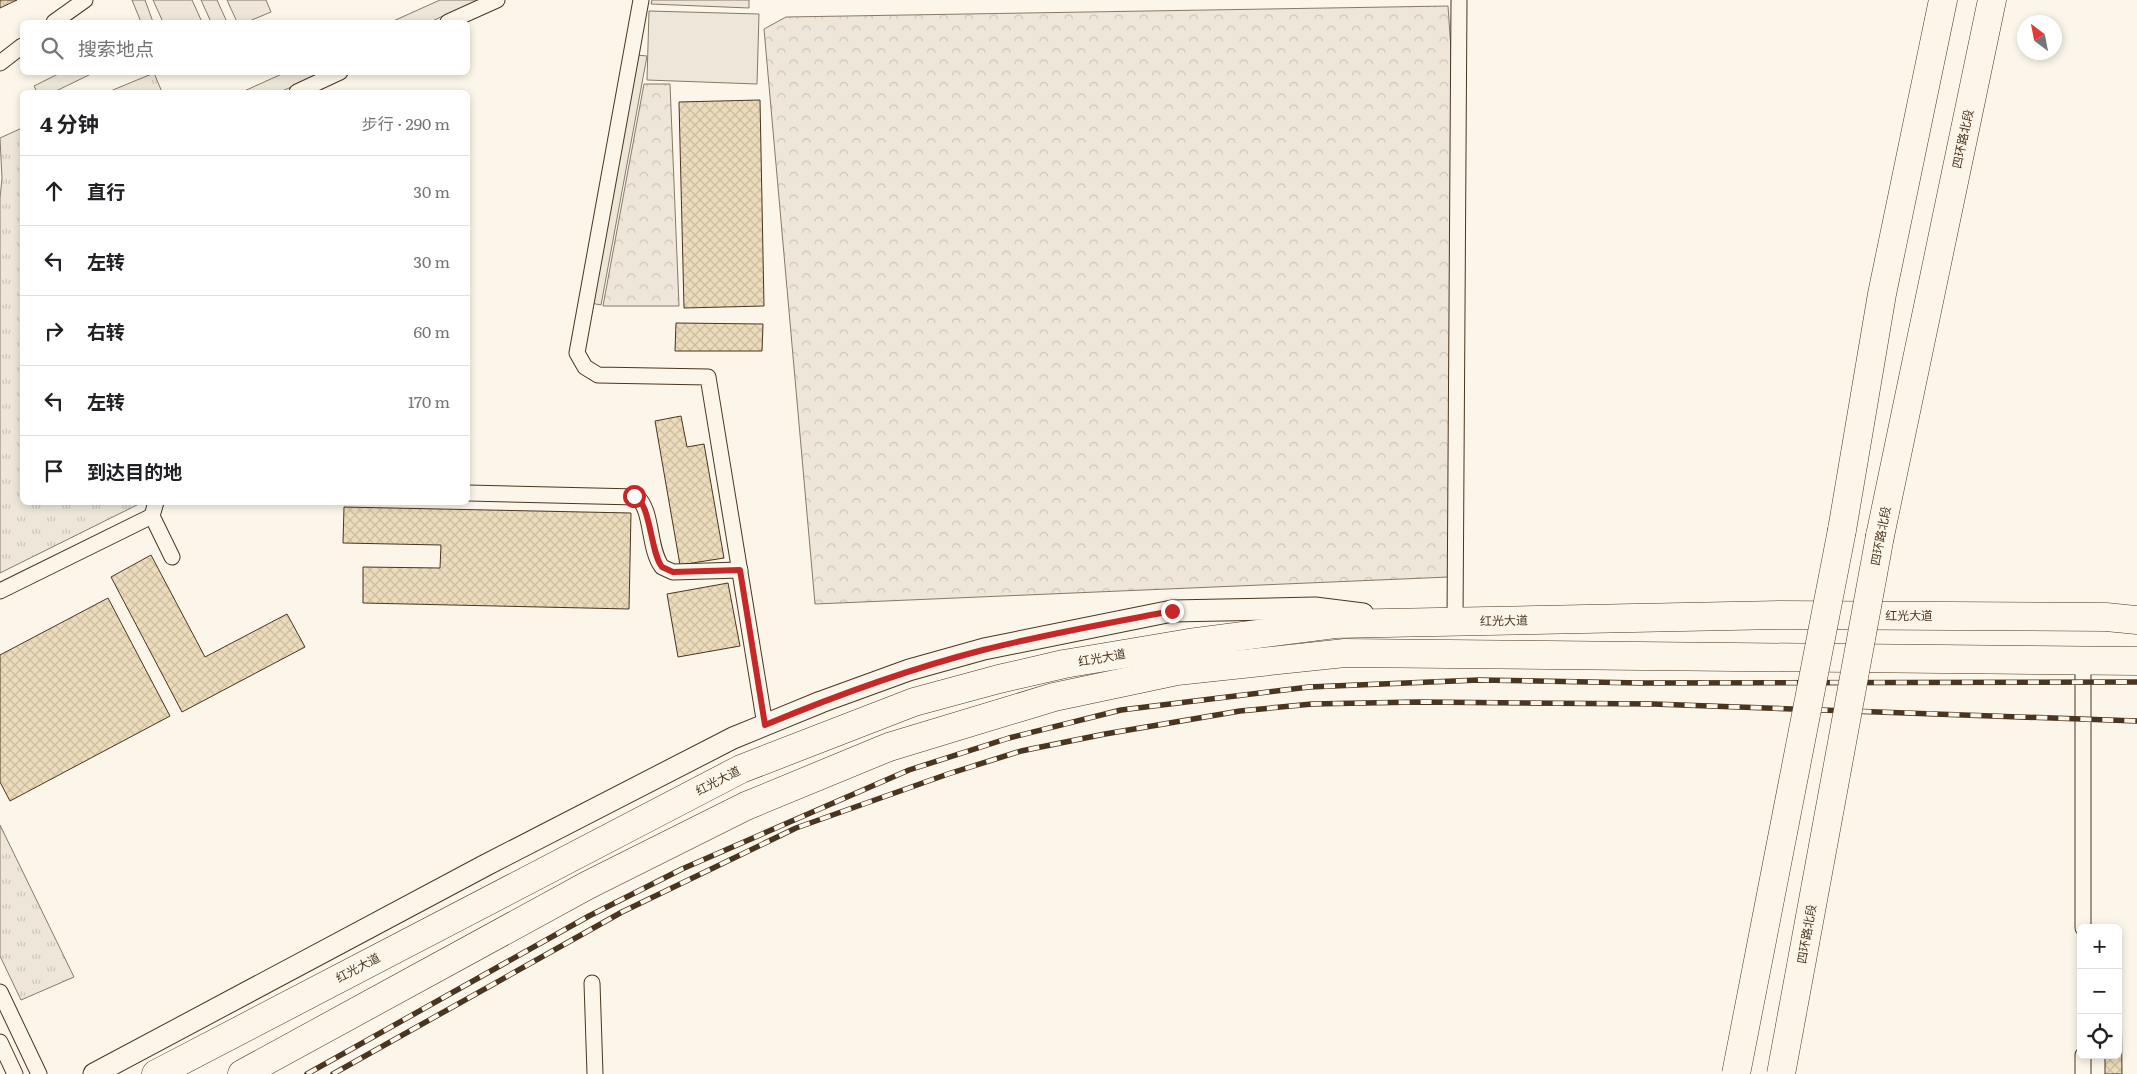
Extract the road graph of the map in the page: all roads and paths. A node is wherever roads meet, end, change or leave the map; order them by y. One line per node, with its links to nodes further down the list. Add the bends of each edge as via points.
1 (84, 0): 7 (street)
2 (497, 0): 8 (street)
3 (641, 0): 16 (street, via 576,353 585,367 598,375 708,377)
4 (1459, 0): 21 (street)
5 (1943, 0): 36 (highway, bridge, via 1882,294 1842,530)
6 (1992, 0): 37 (highway, 四环路北段, bridge, via 1880,536)
7 (57, 20)
8 (452, 20)
9 (20, 48): 10 (street)
10 (0, 63)
11 (334, 75): 12 (street)
12 (301, 90)
13 (470, 494): 16 (street, via 637,497 644,504 655,555 662,567 673,572)
14 (154, 510): 15 (street); 17 (street)
15 (172, 556)
16 (740, 570): 24 (street)
17 (0, 591)
18 (2137, 615): 19 (main road)
19 (2106, 617): 20 (highway, 红光大道); 21 (highway, 红光大道, via 1780,615)
20 (2137, 620)
21 (1446, 622): 24 (main road, via 1315,608 1172,611 984,650 909,670); 33 (highway, 红光大道, via 1335,624 1189,643 1064,664 914,702 742,769)
22 (2083, 661): 23 (highway); 25 (street); 34 (highway, via 1345,653 1177,671 1054,697 889,747 746,806 588,885)
23 (2137, 661)
24 (765, 725): 32 (main road, via 732,738 486,865)
25 (2083, 924)
26 (592, 983): 35 (street)
27 (0, 992): 31 (street)
28 (0, 1042): 30 (street)
29 (2083, 1059): 38 (street)
30 (15, 1074)
31 (39, 1074)
32 (94, 1074)
33 (156, 1074)
34 (242, 1074)
35 (595, 1074)
36 (1736, 1074)
37 (1781, 1074)
38 (2083, 1074)

